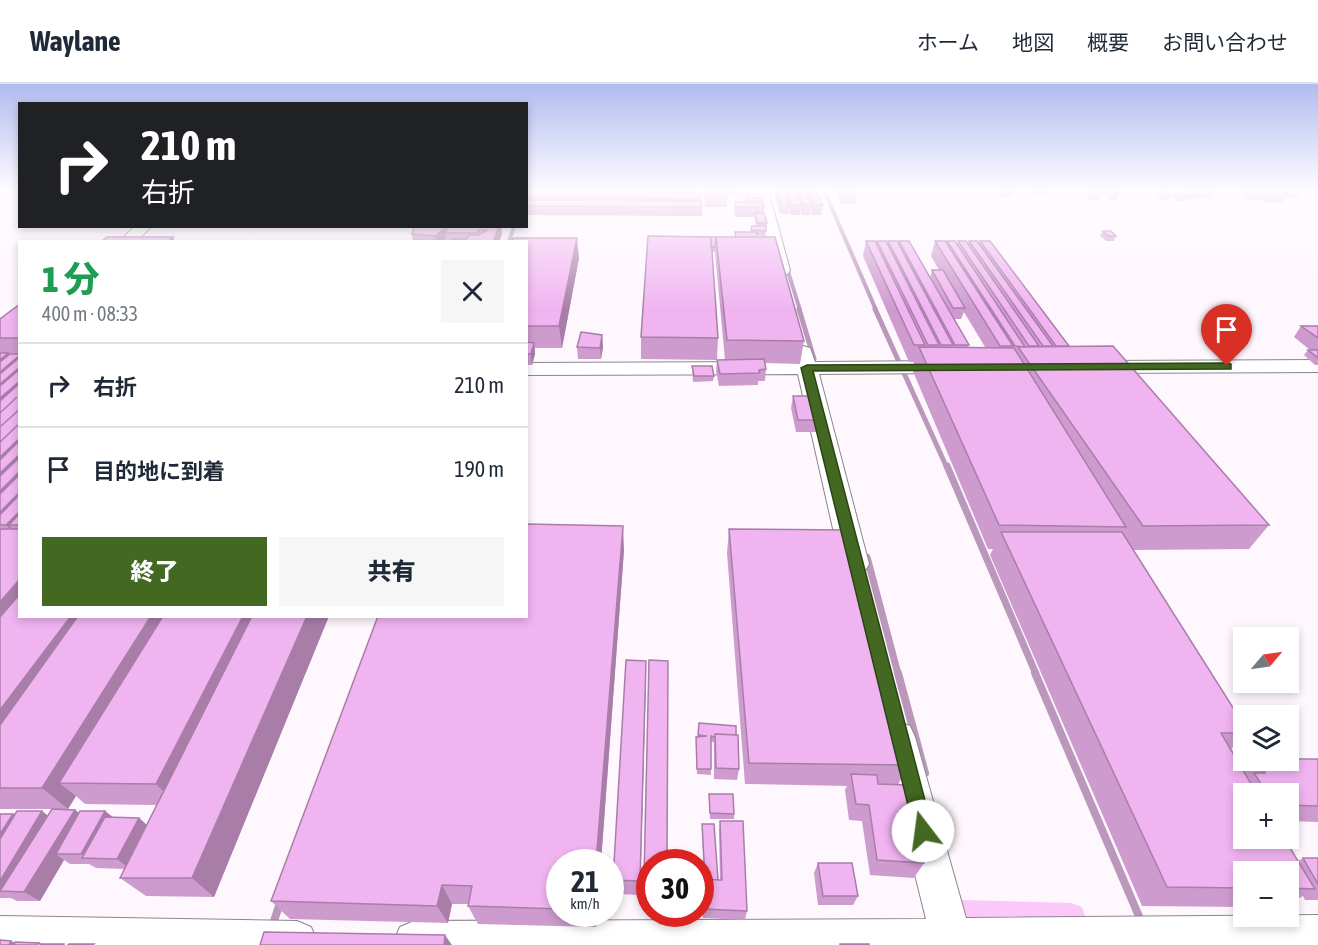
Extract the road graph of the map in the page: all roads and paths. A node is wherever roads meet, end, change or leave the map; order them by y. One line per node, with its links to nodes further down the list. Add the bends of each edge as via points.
1 (140, 230): 3 (street)
2 (771, 230): 4 (street)
3 (128, 240)
4 (787, 288)
5 (798, 334): 9 (street)
6 (1318, 366): 8 (street)
7 (968, 367): 9 (street)
8 (1073, 367)
9 (813, 368): 10 (street); 11 (street)
10 (528, 369)
11 (862, 594)
12 (892, 715): 15 (street)
13 (1318, 934): 15 (street)
14 (0, 936): 15 (street, via 670,942)
15 (962, 939)

